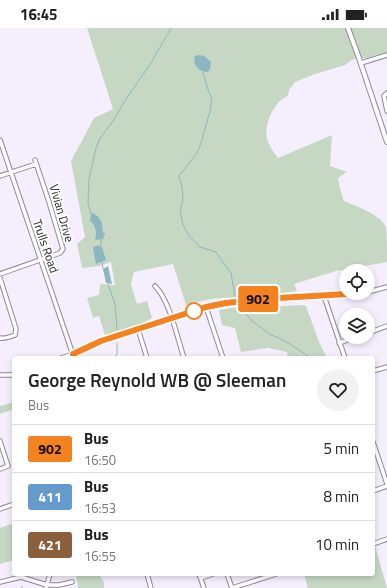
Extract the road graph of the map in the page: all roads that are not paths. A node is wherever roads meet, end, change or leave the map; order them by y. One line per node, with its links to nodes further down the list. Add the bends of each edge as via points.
1 (348, 28): 3 (main road)
2 (387, 55): 3 (street)
3 (361, 63): 7 (main road)
4 (387, 93): 5 (street, via 384,96)
5 (387, 111)
6 (0, 140): 8 (street, Trulls Road)
7 (387, 142)
8 (11, 172): 9 (street); 10 (street, Trulls Road); 10 (street, Vivian Drive, via 35,162 49,202 63,249 60,253)
9 (0, 176)
10 (41, 259): 11 (street); 26 (street, Trulls Road)
11 (0, 274)
12 (0, 278): 23 (street, via 16,332 8,338)
13 (155, 286): 19 (street)
14 (387, 287): 15 (street)
15 (375, 290)
16 (339, 295): 17 (street)
17 (324, 296): 18 (street, via 262,299); 24 (street)
18 (206, 307): 19 (street); 29 (street)
19 (172, 318): 21 (street); 28 (street)
20 (387, 326): 22 (street)
21 (138, 329): 26 (street, via 98,342); 27 (street)
22 (375, 330)
23 (0, 338)
24 (339, 343)
25 (339, 344): 30 (street)
26 (73, 356)
27 (146, 356)
28 (183, 356)
29 (222, 356)
30 (344, 356)
31 (387, 367): 32 (street)
32 (375, 370)
33 (0, 375): 34 (street)
34 (12, 375)
35 (0, 441): 37 (street, via 8,466)
36 (375, 448): 38 (street)
37 (0, 469)
38 (387, 485): 39 (street)
39 (375, 490)
40 (12, 505): 41 (street)
41 (0, 509)
42 (387, 539): 43 (street)
43 (375, 543)
44 (49, 576): 51 (street)
45 (148, 576): 52 (street)
46 (200, 576): 53 (street)
47 (228, 576): 54 (street)
48 (270, 576): 54 (street)
49 (0, 582): 51 (street, via 21,577)
50 (72, 582): 51 (street)
51 (46, 587)
52 (152, 588)
53 (204, 588)
54 (232, 588)

